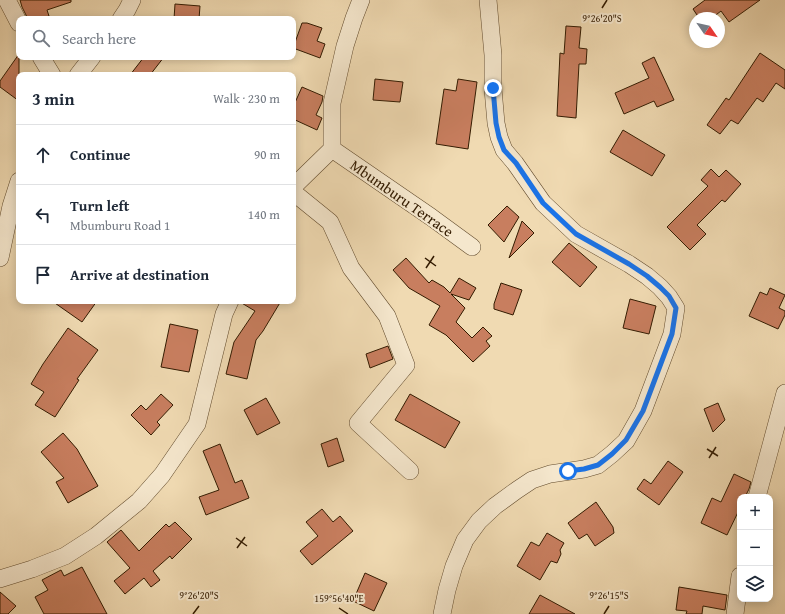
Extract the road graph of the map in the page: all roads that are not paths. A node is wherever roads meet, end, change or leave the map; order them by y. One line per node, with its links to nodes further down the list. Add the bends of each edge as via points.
1 (8, 0): 6 (street)
2 (132, 0): 5 (street)
3 (361, 0): 11 (street, via 345,46 332,103)
4 (488, 0): 23 (street, via 496,123 504,150 543,203 576,234 647,276 669,296 676,308 672,334 646,404 626,440 598,465 532,480 495,506 479,521 466,540 454,566)
5 (123, 16)
6 (16, 17)
7 (43, 60): 9 (street)
8 (90, 60): 10 (street)
9 (50, 72)
10 (80, 72)
11 (332, 149): 12 (street); 15 (street, Mbumburu Terrace)
12 (296, 184)
13 (16, 190): 16 (street)
14 (296, 194): 19 (street, via 330,222 351,268 387,316 406,365 358,422)
15 (472, 247)
16 (0, 257)
17 (229, 304): 21 (street, via 197,424 162,475 139,501 96,536 65,556)
18 (785, 393): 20 (street)
19 (410, 471)
20 (759, 494)
21 (0, 579)
22 (737, 599): 24 (street)
23 (442, 614)
24 (735, 614)

